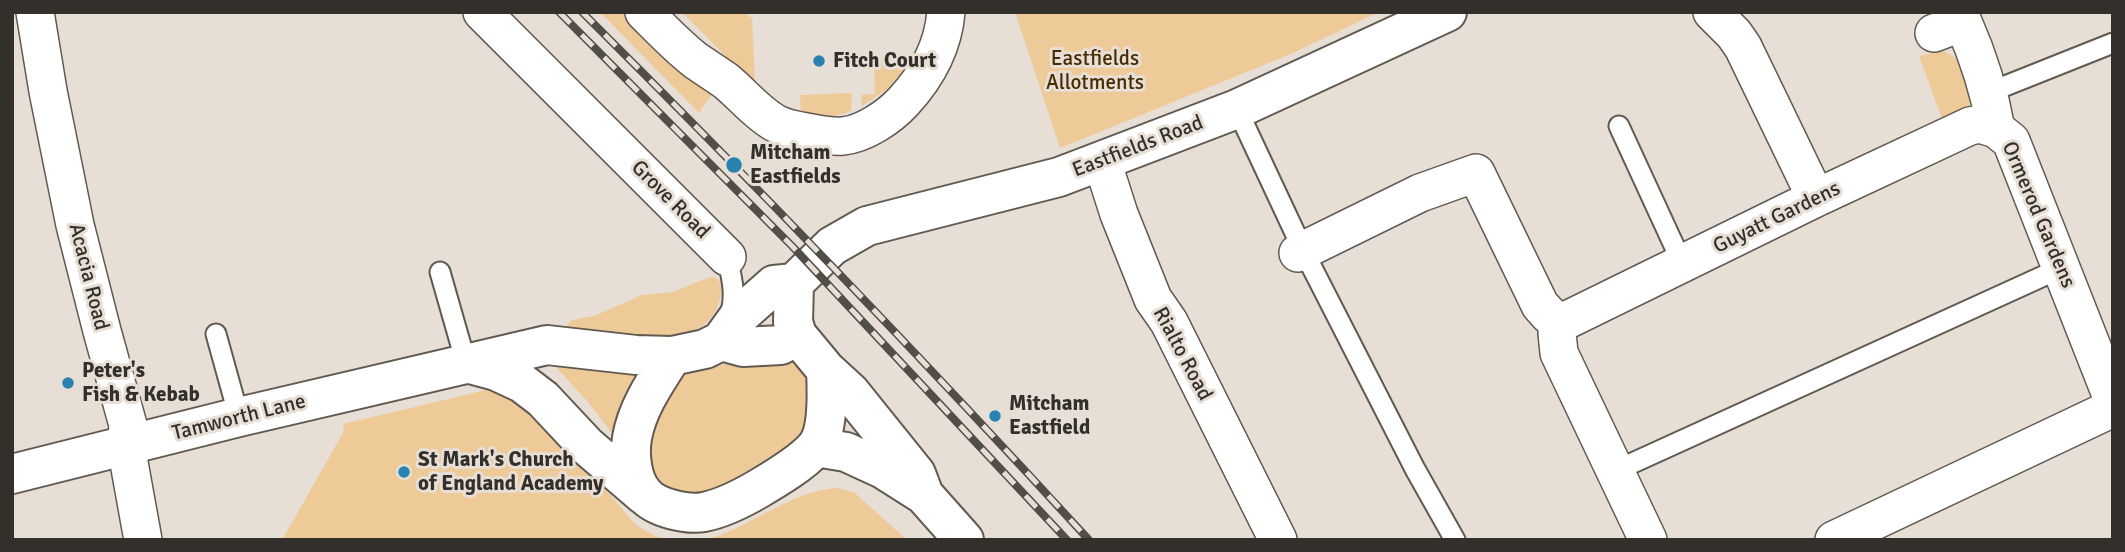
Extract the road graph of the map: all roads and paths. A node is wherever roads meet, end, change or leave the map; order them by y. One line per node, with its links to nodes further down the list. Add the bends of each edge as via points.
1 (482, 12): 16 (street, Grove Road)
2 (644, 12): 3 (street, via 768,118 788,128 834,136 860,131 899,106 937,53)
3 (946, 12)
4 (1447, 12): 10 (street, Eastfields Road)
5 (1712, 12): 14 (street, via 1743,47)
6 (28, 25): 31 (street, Acacia Road, via 128,425)
7 (1934, 33): 9 (street, Ormerod Gardens, via 1963,22)
8 (2113, 43): 9 (lane)
9 (1990, 92): 12 (street, Ormerod Gardens)
10 (1237, 109): 13 (street, Eastfields Road); 15 (lane)
11 (1619, 126): 17 (lane)
12 (1996, 129): 14 (street, Guyatt Gardens, via 1970,126); 18 (street, Ormerod Gardens, via 2011,141)
13 (1102, 161): 20 (street, Eastfields Road, via 1059,177 867,226 842,239); 39 (street, Rialto Road, via 1153,299 1169,322)
14 (1816, 198): 17 (street, Guyatt Gardens)
15 (1300, 252): 21 (street, via 1420,193 1476,173 1540,305); 40 (lane)
16 (727, 257): 24 (lane, Grove Road, via 735,304)
17 (1683, 265): 21 (street, Guyatt Gardens)
18 (2061, 268): 28 (street, Ormerod Gardens); 33 (lane)
19 (440, 272): 26 (lane)
20 (794, 283): 23 (street); 24 (street, via 774,285)
21 (1561, 323): 33 (street, via 1559,353)
22 (216, 334): 30 (lane)
23 (797, 335): 24 (street, via 781,345 743,347); 27 (street)
24 (721, 341): 25 (street)
25 (672, 356): 26 (street, Tamworth Lane, via 547,345); 36 (street, via 645,400 632,439 633,469)
26 (466, 363): 30 (street, Tamworth Lane); 36 (street, Tamworth Lane, via 522,383)
27 (827, 370): 32 (street, via 828,399); 35 (street, via 916,474)
28 (2113, 400)
29 (2113, 408): 42 (street)
30 (239, 417): 31 (street, Tamworth Lane)
31 (126, 446): 34 (street, Tamworth Lane); 37 (street, Acacia Road)
32 (816, 447): 35 (street, via 846,452); 36 (street, via 778,477 724,506 702,512 670,509)
33 (1615, 471): 41 (street)
34 (12, 474)
35 (924, 495): 38 (street)
36 (644, 496)
37 (143, 540)
38 (964, 540)
39 (1278, 540)
40 (1455, 540)
41 (1648, 540)
42 (1835, 540)

